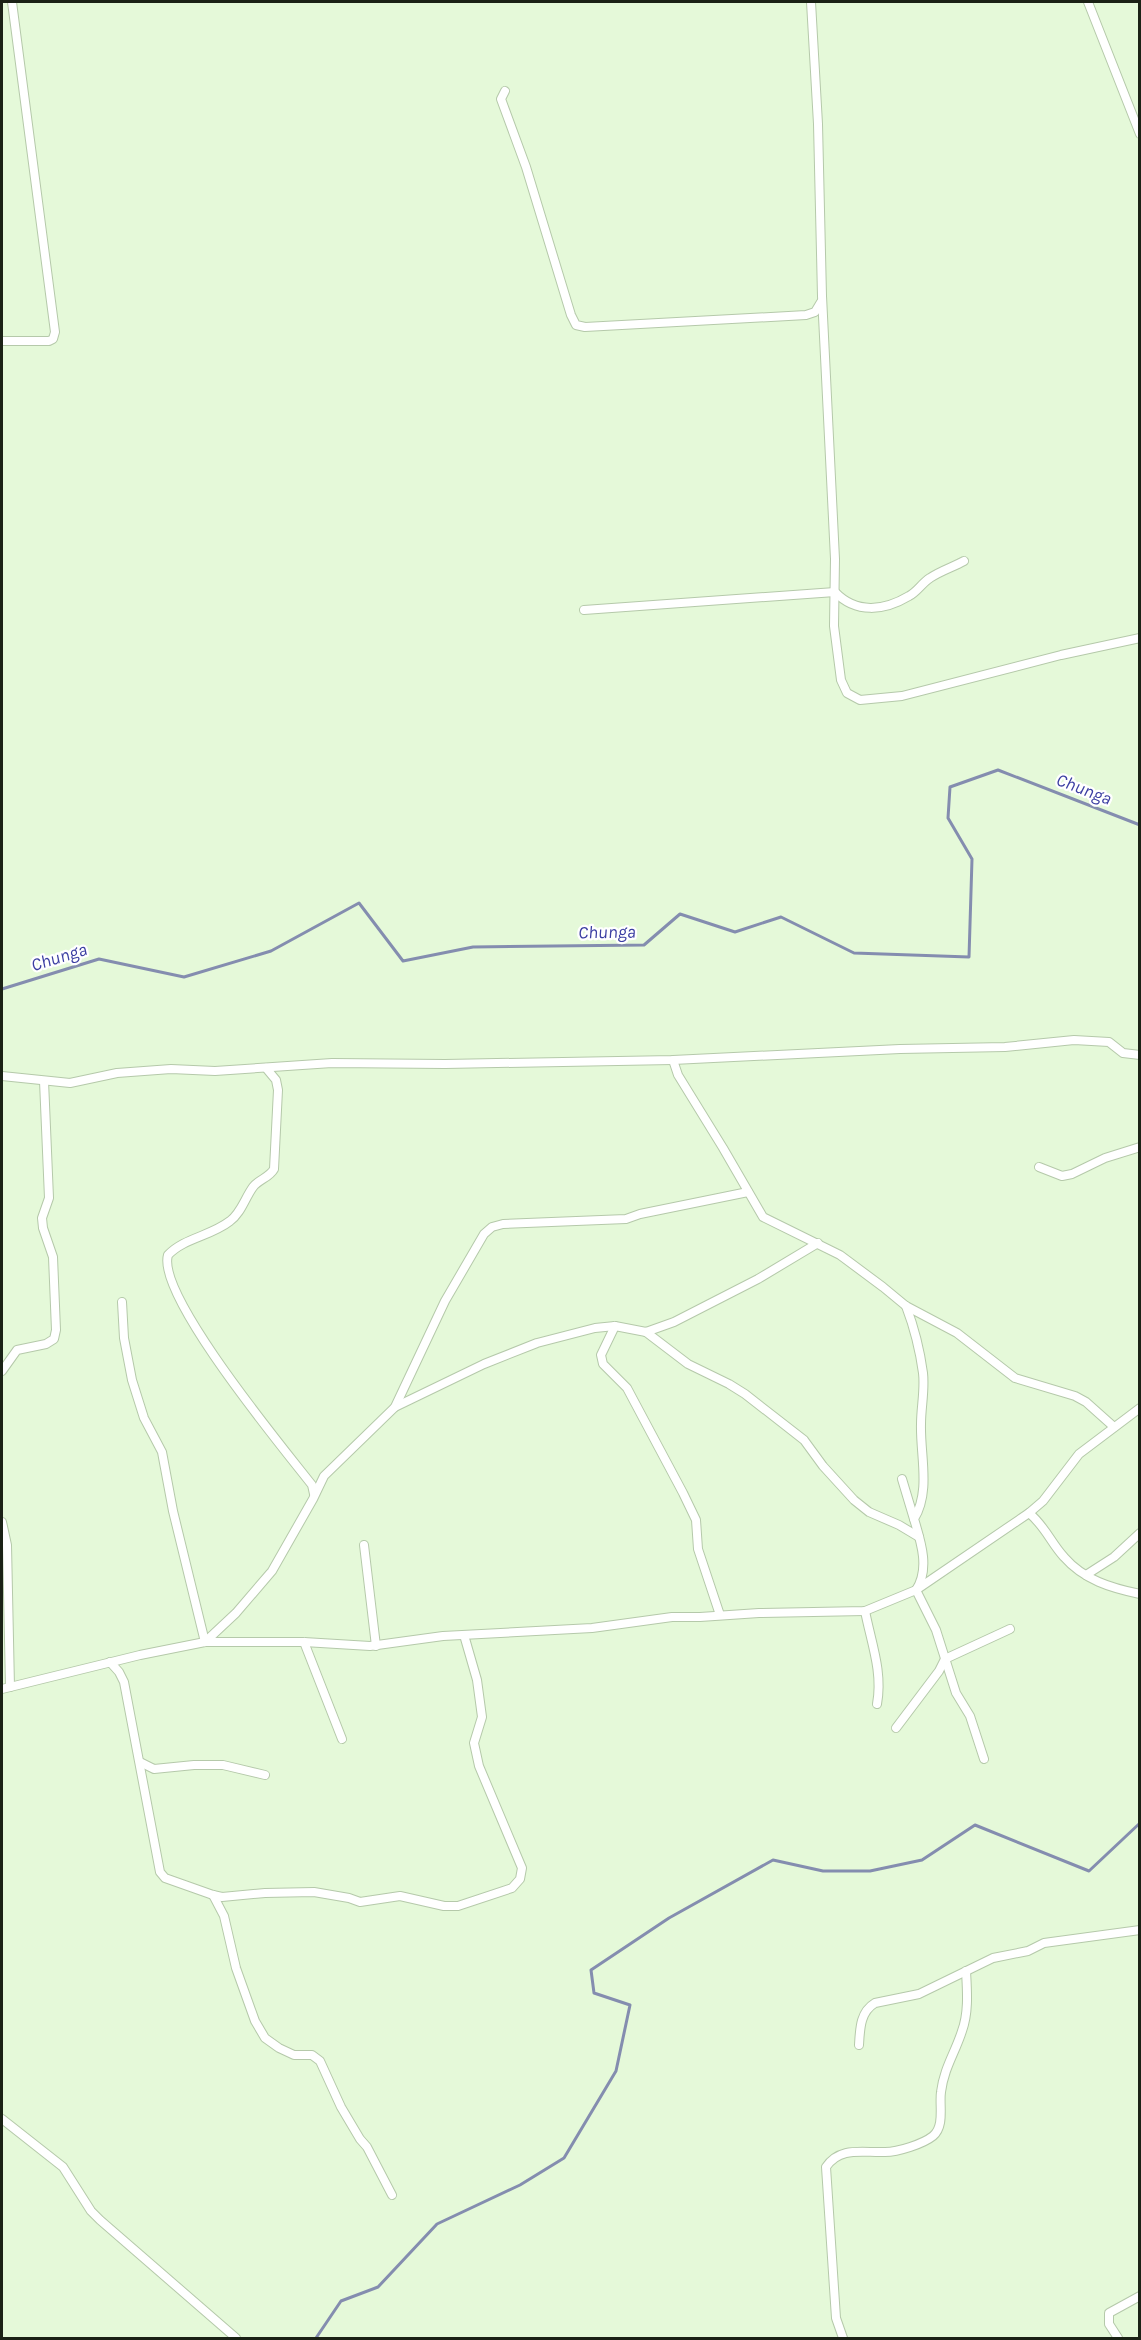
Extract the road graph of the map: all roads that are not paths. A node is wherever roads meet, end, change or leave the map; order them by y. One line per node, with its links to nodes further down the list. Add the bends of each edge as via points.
1 (12, 2): 7 (street, via 55,332 49,341)
2 (811, 2): 6 (street)
3 (1088, 2): 5 (street)
4 (505, 91): 6 (street, via 501,99 505,113 526,166 576,325 806,315 818,309)
5 (1140, 134)
6 (822, 296): 9 (street)
7 (2, 341)
8 (964, 561): 9 (street, via 886,606 852,606)
9 (835, 592): 10 (street); 11 (street, via 834,626 841,680 847,693 860,700 902,696)
10 (584, 610)
11 (1140, 638)
12 (1140, 1054): 13 (street, via 1123,1053 1109,1042 1074,1040 1005,1047)
13 (673, 1060): 14 (street, via 332,1063); 19 (street, via 678,1075)
14 (266, 1068): 16 (street, via 171,1069 117,1073 70,1083); 30 (street, via 276,1080 278,1090 274,1169 255,1184 231,1221 174,1248 168,1255 168,1269 200,1337 312,1485)
15 (2, 1076): 16 (street)
16 (44, 1081): 25 (street, via 49,1198 42,1218 53,1257 56,1330 54,1339 46,1344 17,1350)
17 (1140, 1146): 18 (street, via 1072,1174 1062,1176)
18 (1039, 1167)
19 (748, 1192): 20 (street, via 762,1217); 26 (street, via 626,1219 492,1227 484,1234 445,1301)
20 (818, 1244): 22 (street, via 862,1270); 24 (street, via 674,1322)
21 (122, 1302): 44 (street, via 132,1380 144,1418 162,1452 172,1511)
22 (906, 1306): 28 (street, via 957,1333 1015,1378 1086,1402); 32 (street, via 924,1387 924,1489)
23 (615, 1326): 24 (street); 26 (street, via 537,1343); 41 (street, via 601,1354 603,1364 627,1388 696,1520 698,1549)
24 (646, 1332): 35 (street, via 688,1364 745,1394 804,1440 823,1466 868,1512)
25 (2, 1371)
26 (395, 1407): 30 (street, via 324,1476)
27 (1140, 1408): 28 (street)
28 (1114, 1427): 31 (street, via 1079,1454)
29 (902, 1479): 32 (street)
30 (314, 1494): 44 (street, via 272,1571)
31 (1029, 1514): 37 (street, via 1044,1527 1064,1558); 38 (street)
32 (914, 1519): 35 (street)
33 (2, 1522): 49 (street, via 7,1545)
34 (1140, 1533): 37 (street)
35 (920, 1538): 38 (street, via 923,1579)
36 (364, 1545): 46 (street)
37 (1086, 1575): 39 (street)
38 (916, 1590): 40 (street); 47 (street)
39 (1140, 1594)
40 (865, 1611): 41 (street); 50 (street, via 878,1669)
41 (720, 1615): 43 (street, via 582,1629)
42 (1010, 1629): 47 (street)
43 (464, 1635): 46 (street); 56 (street, via 477,1680 482,1717 474,1743 479,1766 522,1868 516,1884 501,1893 458,1906 400,1896 360,1902 314,1892)
44 (205, 1642): 45 (street); 48 (street)
45 (304, 1642): 46 (street); 52 (street)
46 (376, 1646)
47 (945, 1659): 51 (street); 53 (street)
48 (110, 1662): 49 (street); 54 (street, via 124,1682)
49 (6, 1688)
50 (877, 1704)
51 (896, 1728)
52 (342, 1739)
53 (984, 1759)
54 (140, 1762): 55 (street, via 154,1769 224,1765); 56 (street, via 160,1872 165,1878)
55 (265, 1775)
56 (213, 1895): 61 (street, via 224,1916 236,1968 255,2021 266,2038 279,2048 294,2055 312,2055 320,2061 341,2107)
57 (1140, 1930): 58 (street, via 1044,1943 1028,1951 993,1958)
58 (966, 1971): 59 (street, via 919,1994 868,2007 860,2027); 64 (street, via 963,2029 946,2066 934,2135 886,2152 857,2150 838,2155 826,2167 836,2318)
59 (859, 2045)
60 (2, 2119): 63 (street, via 63,2167 100,2220)
61 (392, 2195)
62 (1140, 2296): 65 (street, via 1109,2313 1109,2324)
63 (236, 2338)
64 (843, 2338)
65 (1118, 2338)

